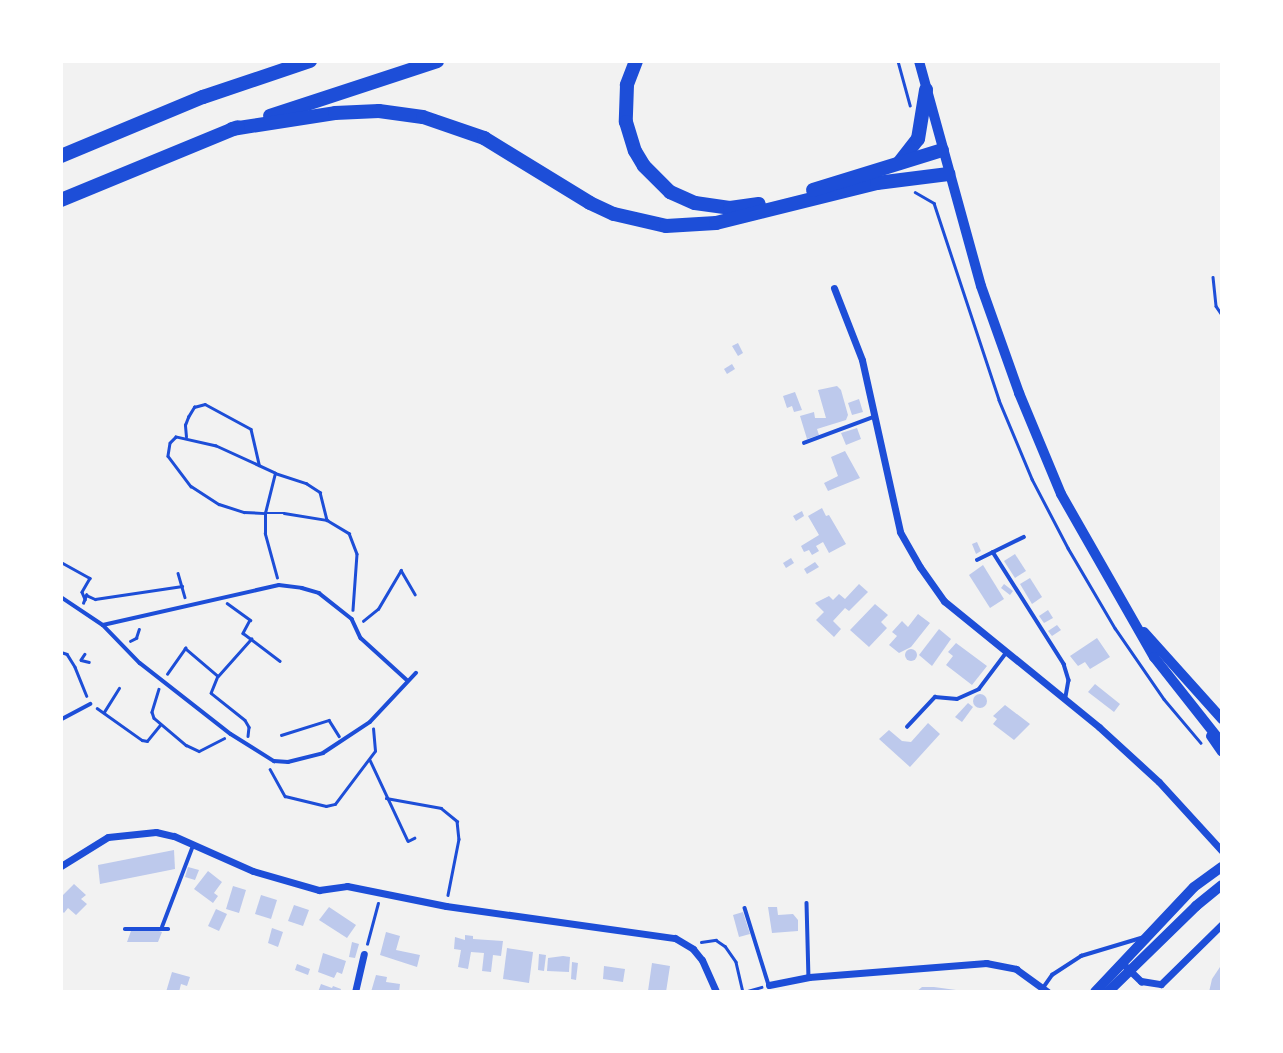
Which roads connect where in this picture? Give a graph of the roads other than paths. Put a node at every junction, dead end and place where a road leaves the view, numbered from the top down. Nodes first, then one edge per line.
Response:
1 (310, 61) edge
2 (437, 61) edge
3 (636, 61) edge
4 (919, 61) edge
5 (926, 90) junction
6 (232, 129) junction
7 (942, 150) junction
8 (61, 156) edge
9 (899, 163) junction
10 (948, 174) junction
11 (61, 200) edge
12 (834, 288) dead end
13 (874, 416) junction
14 (804, 443) dead end
15 (1024, 537) dead end
16 (993, 552) junction
17 (977, 560) dead end
18 (61, 597) edge
19 (1130, 618) junction
20 (103, 625) junction
21 (1006, 653) junction
22 (416, 673) dead end
23 (407, 680) junction
24 (1180, 694) junction
25 (1066, 699) junction
26 (90, 704) road end
27 (62, 719) edge
28 (1222, 719) edge
29 (907, 727) dead end
30 (1222, 743) edge
31 (1222, 751) edge
32 (193, 846) junction
33 (1222, 851) edge
34 (61, 866) edge
35 (1222, 867) edge
36 (1222, 885) edge
37 (807, 904) dead end
38 (746, 908) dead end
39 (1222, 924) edge
40 (125, 929) dead end
41 (1147, 937) junction
42 (364, 954) road end
43 (1121, 962) junction
44 (1129, 971) junction
45 (809, 977) junction
46 (769, 985) joint
47 (1046, 990) edge
48 (355, 992) edge
49 (716, 992) edge
50 (1095, 992) edge
51 (1108, 992) edge

1 - 8 highway
2 - 6 highway
3 - 9 highway
4 - 5 main road
5 - 7 main road
5 - 9 highway
6 - 10 highway
6 - 11 highway
7 - 9 highway
7 - 10 main road
10 - 19 main road
12 - 13 street
13 - 14 lane
13 - 21 street
15 - 16 lane
16 - 17 lane
16 - 25 lane
18 - 20 lane
19 - 24 main road
19 - 28 main road
20 - 23 lane
20 - 23 lane
21 - 25 street
21 - 29 lane
22 - 23 lane
24 - 30 main road
24 - 31 street
25 - 33 street
26 - 27 lane
32 - 34 street
32 - 40 lane
32 - 49 street
35 - 41 street
36 - 44 street
37 - 45 lane
38 - 46 lane
39 - 44 street
41 - 43 street
41 - 47 lane
42 - 48 street
43 - 44 street
43 - 50 street
44 - 51 street
45 - 46 street
45 - 47 street

